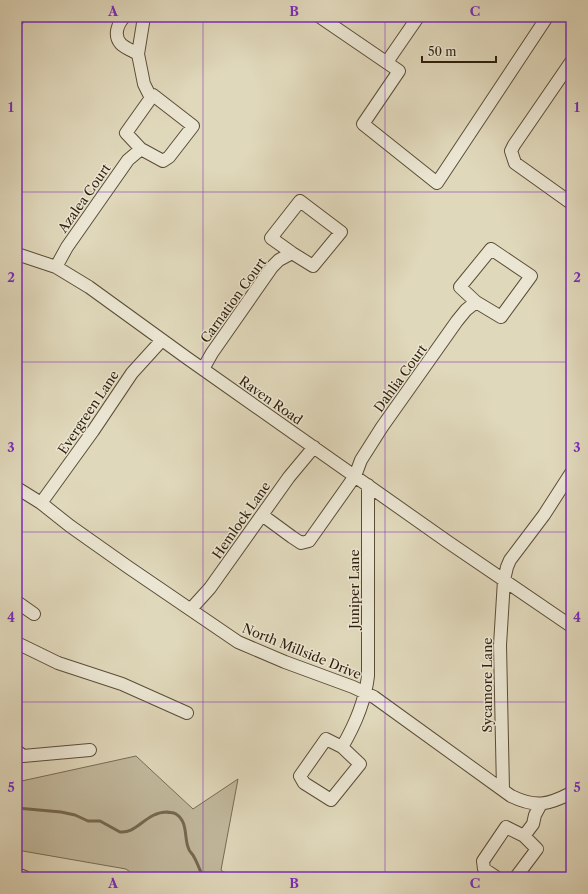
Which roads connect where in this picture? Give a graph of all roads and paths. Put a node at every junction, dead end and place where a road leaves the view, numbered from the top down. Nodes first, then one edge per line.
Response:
1 (124, 17) edge
2 (144, 17) edge
3 (320, 17) edge
4 (418, 17) edge
5 (547, 17) edge
6 (138, 54) junction
7 (387, 62) junction
8 (571, 62) edge
9 (151, 98) junction
10 (141, 149) junction
11 (571, 203) edge
12 (292, 253) junction
13 (17, 254) edge
14 (56, 267) junction
15 (476, 302) junction
16 (162, 340) junction
17 (203, 369) junction
18 (314, 447) junction
19 (571, 474) edge
20 (355, 476) junction
21 (368, 485) junction
22 (17, 488) edge
23 (41, 503) junction
24 (262, 515) junction
25 (504, 580) junction
26 (17, 602) edge
27 (191, 609) junction
28 (34, 614) dead end
29 (571, 626) edge
30 (17, 643) edge
31 (365, 693) junction
32 (187, 713) dead end
33 (342, 747) junction
34 (90, 750) dead end
35 (17, 751) edge
36 (503, 790) junction
37 (571, 793) edge
38 (541, 804) junction
39 (524, 836) junction
40 (17, 874) edge
41 (25, 877) edge
42 (496, 877) edge
43 (516, 877) edge

1 - 6 street
2 - 6 street
3 - 7 street
4 - 7 street
5 - 7 street
6 - 9 street
8 - 11 street
9 - 10 street
9 - 10 street
10 - 14 street, Azalea Court
12 - 12 street
12 - 17 street, Carnation Court
13 - 14 street, Raven Road
14 - 16 street, Raven Road
15 - 15 street
15 - 20 street, Dahlia Court
16 - 17 street, Raven Road
16 - 23 street, Evergreen Lane
17 - 18 street, Raven Road
18 - 20 street, Raven Road
18 - 24 street, Hemlock Lane
19 - 25 street, Sycamore Lane
20 - 21 street, Raven Road
20 - 24 street, Dahlia Court
21 - 25 street, Raven Road
21 - 31 street, Juniper Lane
22 - 23 street, North Millside Drive
23 - 27 street, North Millside Drive
24 - 27 street, Hemlock Lane
25 - 29 street, Raven Road
25 - 36 street, Sycamore Lane
26 - 28 street
27 - 31 street, North Millside Drive
30 - 32 street
31 - 33 street, Juniper Lane
31 - 36 street, North Millside Drive
33 - 33 street
34 - 35 street
36 - 38 street, North Millside Drive
37 - 38 street
38 - 39 street
39 - 42 street
39 - 43 street
40 - 41 street

